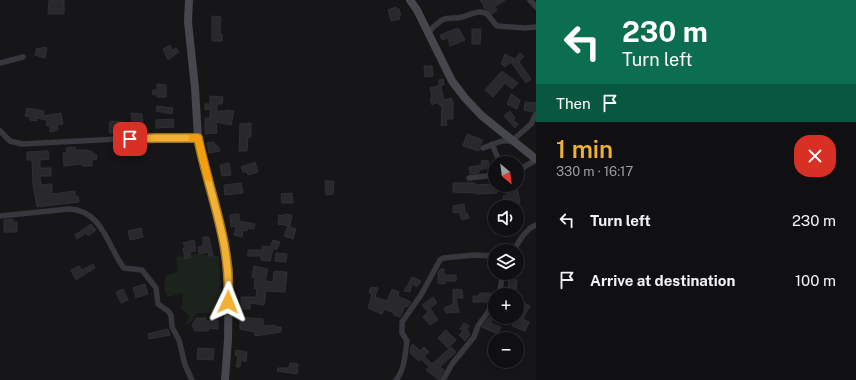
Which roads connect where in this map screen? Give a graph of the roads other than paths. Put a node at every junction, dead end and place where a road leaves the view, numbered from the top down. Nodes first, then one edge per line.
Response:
1 (189, 0) edge
2 (410, 0) edge
3 (530, 0) edge
4 (536, 7) edge
5 (536, 27) edge
6 (428, 33) junction
7 (23, 57) dead end
8 (0, 63) edge
9 (536, 114) edge
10 (0, 131) edge
11 (198, 138) junction
12 (515, 142) junction
13 (492, 144) junction
14 (483, 148) dead end
15 (497, 156) edge
16 (536, 160) edge
17 (524, 167) edge
18 (488, 176) edge
19 (469, 178) dead end
20 (0, 216) edge
21 (536, 225) edge
22 (517, 244) edge
23 (488, 256) edge
24 (488, 312) edge
25 (192, 380) edge
26 (225, 380) edge
27 (396, 380) edge
28 (443, 380) edge

1 - 11 main road
2 - 6 main road
3 - 4 street
5 - 6 street
6 - 12 main road
7 - 8 street
9 - 12 street
10 - 11 street
11 - 26 main road
12 - 13 street
12 - 16 main road
13 - 14 street
13 - 15 street
16 - 17 street
18 - 19 street
20 - 25 street
21 - 22 street
23 - 27 street
24 - 28 street

